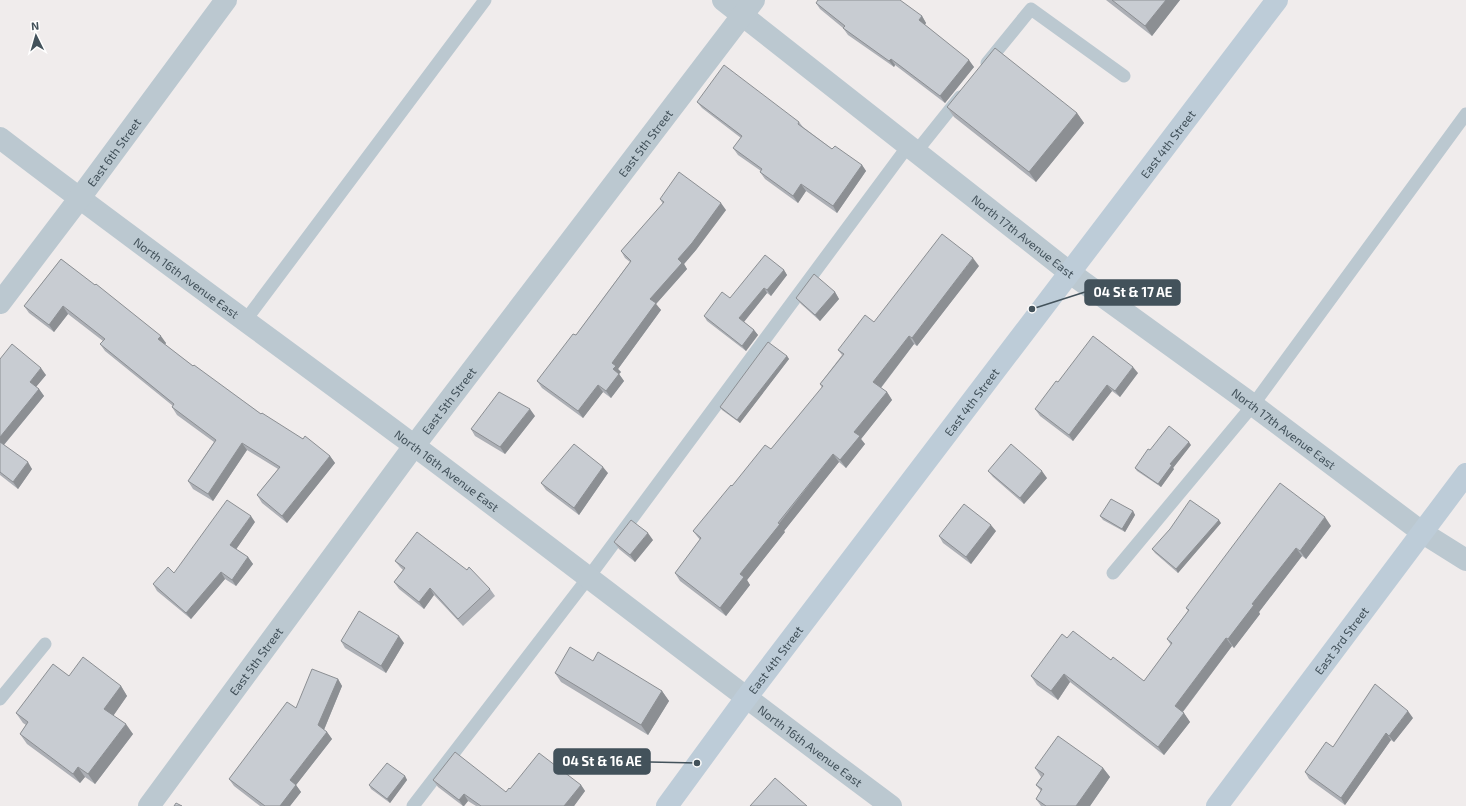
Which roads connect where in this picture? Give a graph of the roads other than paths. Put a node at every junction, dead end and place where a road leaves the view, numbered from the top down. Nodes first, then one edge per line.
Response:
1 (226, 0) edge
2 (485, 0) edge
3 (723, 0) edge
4 (1277, 0) edge
5 (748, 7) edge
6 (981, 71) edge
7 (1124, 76) dead end
8 (966, 90) edge
9 (1466, 114) edge
10 (0, 138) edge
11 (912, 149) junction
12 (79, 199) junction
13 (1069, 272) junction
14 (0, 303) edge
15 (245, 321) junction
16 (1253, 404) junction
17 (414, 446) junction
18 (1466, 474) edge
19 (1423, 533) junction
20 (1466, 560) edge
21 (1113, 573) dead end
22 (588, 578) junction
23 (44, 644) dead end
24 (746, 698) junction
25 (0, 699) edge
26 (149, 806) edge
27 (413, 806) edge
28 (667, 806) edge
29 (891, 806) edge
30 (1217, 806) edge

1 - 12 street, East 6th Street
2 - 15 lane
3 - 5 street, North 17th Avenue East
4 - 13 main road, East 4th Street
5 - 11 street, North 17th Avenue East
5 - 17 street, East 5th Street
6 - 7 lane
8 - 11 lane
9 - 16 lane
10 - 12 street, North 16th Avenue East
11 - 13 street, North 17th Avenue East
11 - 22 lane
12 - 14 street, East 6th Street
12 - 15 street, North 16th Avenue East
13 - 16 street, North 17th Avenue East
13 - 24 main road, East 4th Street
15 - 17 street, North 16th Avenue East
16 - 19 street, North 17th Avenue East
16 - 21 lane
17 - 22 street, North 16th Avenue East
17 - 26 street, East 5th Street
18 - 19 main road, East 3rd Street
19 - 20 street, North 17th Avenue East
19 - 30 main road, East 3rd Street
22 - 24 street, North 16th Avenue East
22 - 27 lane
23 - 25 lane
24 - 28 main road, East 4th Street
24 - 29 street, North 16th Avenue East

